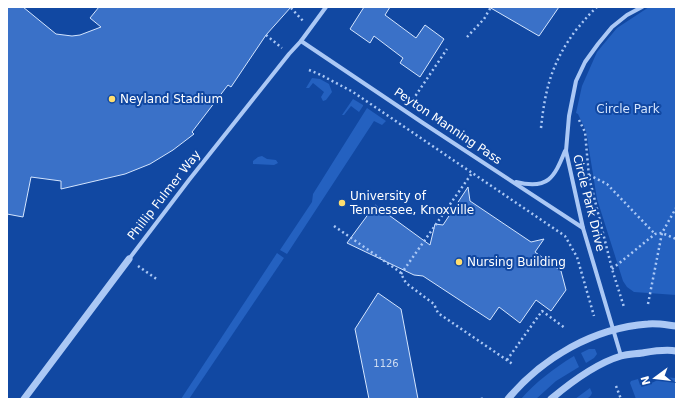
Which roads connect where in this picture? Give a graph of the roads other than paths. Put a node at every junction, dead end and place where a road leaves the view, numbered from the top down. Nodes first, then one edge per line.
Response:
1 (326, 7) edge
2 (642, 7) edge
3 (301, 41) junction
4 (566, 151) junction
5 (512, 181) junction
6 (583, 228) junction
7 (129, 259) joint
8 (676, 326) edge
9 (614, 329) junction
10 (676, 351) edge
11 (621, 356) junction
12 (24, 399) edge
13 (508, 399) edge
14 (551, 399) edge

1 - 3 street, Phillip Fulmer Way
2 - 4 street, Circle Park Drive
3 - 5 street, Peyton Manning Pass
3 - 7 street, Phillip Fulmer Way
4 - 5 street
4 - 6 street, Circle Park Drive
5 - 6 street, Peyton Manning Pass
6 - 9 street, Circle Park Drive
7 - 12 street, Phillip Fulmer Way
8 - 9 street
9 - 11 street, Circle Park Drive
9 - 13 street
10 - 11 street
11 - 14 street

